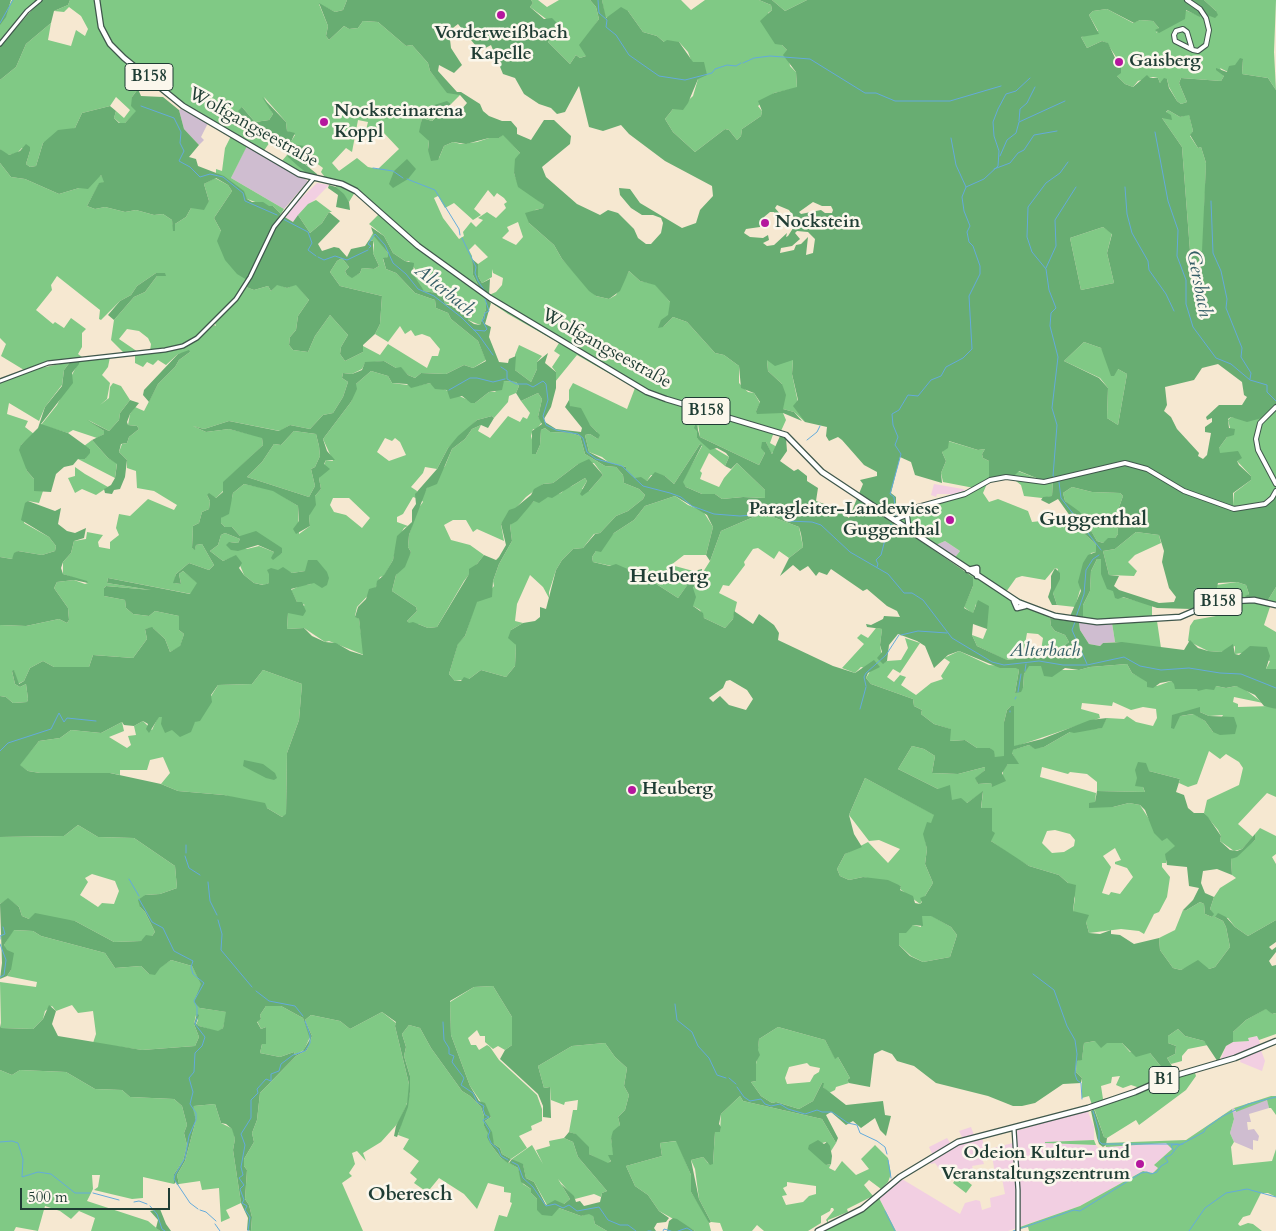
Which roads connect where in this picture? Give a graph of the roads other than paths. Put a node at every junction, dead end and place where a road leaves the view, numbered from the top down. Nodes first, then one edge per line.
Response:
1 (40, 0) edge
2 (97, 0) edge
3 (1187, 0) edge
4 (0, 44) edge
5 (1192, 49) junction
6 (313, 179) junction
7 (0, 381) edge
8 (1276, 407) edge
9 (1276, 484) edge
10 (1276, 491) edge
11 (907, 515) junction
12 (894, 520) junction
13 (909, 530) junction
14 (1276, 605) edge
15 (1276, 1041) edge
16 (1014, 1129) junction
17 (1018, 1229) edge
18 (818, 1231) edge

1 - 4 street
2 - 6 main road, Wolfgangseestraße / B158
3 - 5 main road
5 - 5 main road
6 - 7 street
6 - 12 main road, Wolfgangseestraße / B158
8 - 9 main road
10 - 11 main road
11 - 12 main road
11 - 13 main road
12 - 13 main road, Wolfgangseestraße / B158
13 - 14 main road, Wolfgangseestraße / B158
15 - 16 main road, B1
16 - 17 street
16 - 18 main road, B1

